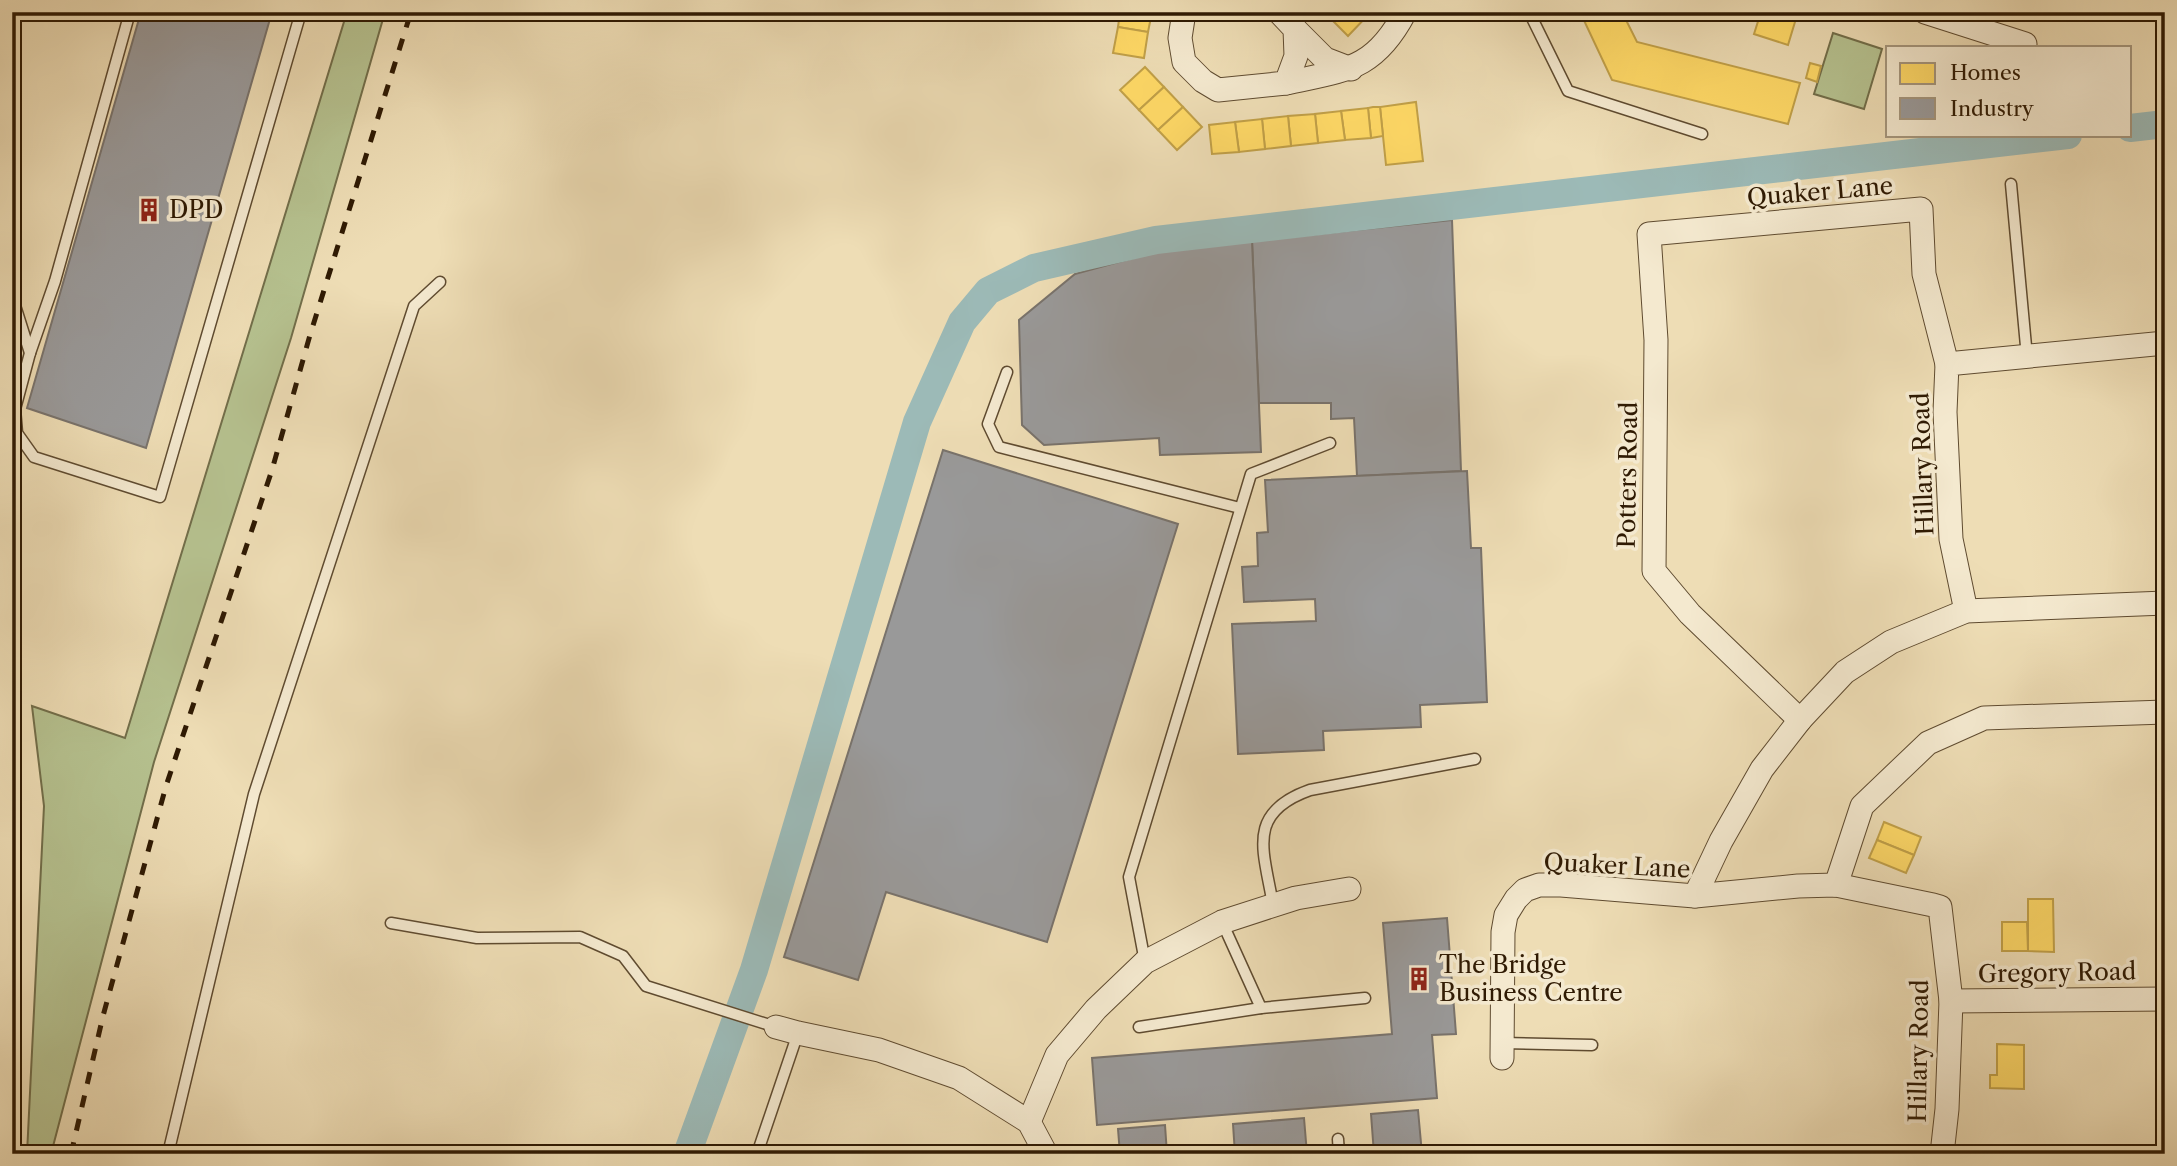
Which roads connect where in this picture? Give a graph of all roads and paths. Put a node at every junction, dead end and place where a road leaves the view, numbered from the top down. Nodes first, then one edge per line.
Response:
1 (130, 12) edge
2 (301, 12) edge
3 (1184, 12) edge
4 (1405, 12) edge
5 (1529, 12) edge
6 (1925, 12) edge
7 (1957, 17) edge
8 (1287, 20) edge
9 (2025, 44) dead end
10 (1351, 69) junction
11 (1286, 83) junction
12 (1702, 134) dead end
13 (2011, 184) dead end
14 (1650, 244) joint
15 (440, 282) dead end
16 (12, 296) edge
17 (2165, 343) edge
18 (30, 353) junction
19 (2027, 357) junction
20 (1947, 365) junction
21 (1007, 372) dead end
22 (1330, 443) dead end
23 (1240, 508) junction
24 (2165, 603) edge
25 (1965, 611) junction
26 (2165, 712) edge
27 (1800, 720) junction
28 (1475, 760) dead end
29 (1836, 885) junction
30 (1349, 889) dead end
31 (1695, 896) junction
32 (1273, 905) junction
33 (1940, 907) joint
34 (1222, 922) junction
35 (391, 923) dead end
36 (1145, 962) junction
37 (1365, 998) dead end
38 (2165, 999) edge
39 (1951, 1001) junction
40 (1261, 1007) junction
41 (1139, 1027) dead end
42 (787, 1030) junction
43 (1592, 1045) dead end
44 (1502, 1051) joint
45 (1029, 1122) junction
46 (1338, 1139) dead end
47 (168, 1154) edge
48 (757, 1154) edge
49 (1046, 1154) edge
50 (1339, 1154) edge
51 (1942, 1154) edge

1 - 18 lane
2 - 18 lane
3 - 11 street
4 - 10 street
5 - 12 lane
6 - 7 street
7 - 9 street
8 - 10 street
8 - 11 street
10 - 11 street
13 - 19 lane
14 - 20 street, Quaker Lane
14 - 27 street, Potters Road
15 - 47 lane
16 - 18 lane
17 - 19 street, Hillary Road
19 - 20 street, Hillary Road
20 - 25 street, Hillary Road
21 - 23 lane
22 - 23 lane
23 - 36 lane
24 - 25 street
25 - 27 street
26 - 29 street
27 - 31 street
28 - 32 lane
29 - 31 street, Quaker Lane
29 - 33 street, Quaker Lane
30 - 32 street
31 - 44 street, Quaker Lane
32 - 34 street
33 - 39 street, Hillary Road
34 - 36 street
34 - 40 lane
35 - 42 lane
36 - 45 street
37 - 40 lane
38 - 39 street, Gregory Road
39 - 51 street, Hillary Road
40 - 41 lane
42 - 45 street
42 - 48 lane
43 - 44 lane
45 - 49 street
46 - 50 lane

